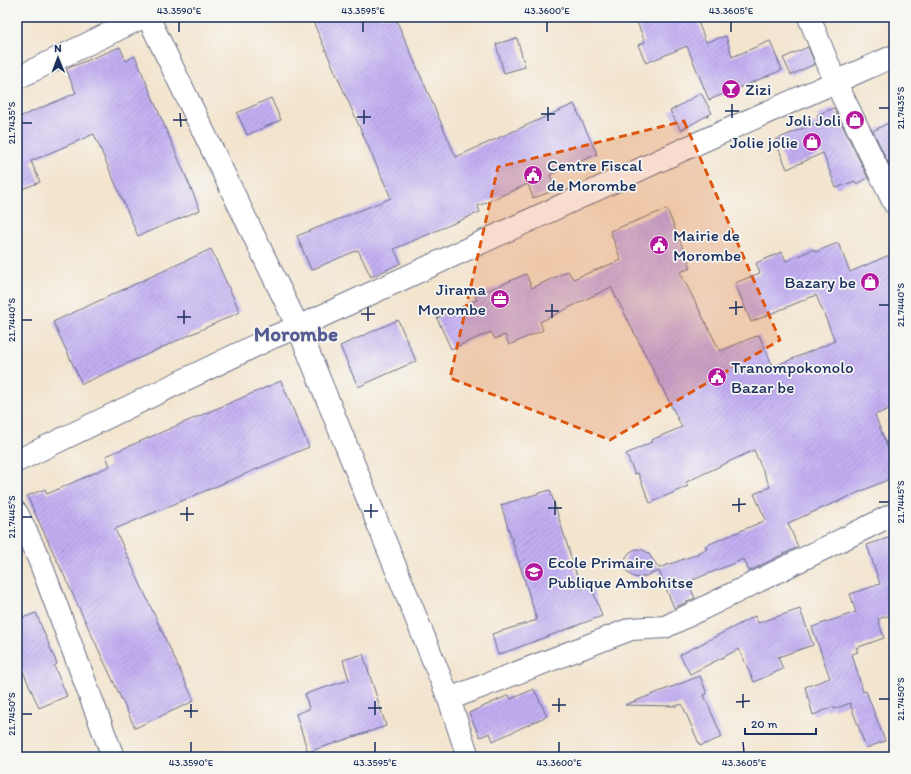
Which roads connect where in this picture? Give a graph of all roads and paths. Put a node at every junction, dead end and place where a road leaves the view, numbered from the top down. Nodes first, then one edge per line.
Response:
1 (143, 17) edge
2 (148, 17) edge
3 (809, 17) edge
4 (894, 56) edge
5 (17, 78) edge
6 (835, 81) junction
7 (894, 203) edge
8 (298, 328) junction
9 (17, 461) edge
10 (17, 513) edge
11 (894, 514) edge
12 (449, 699) junction
13 (113, 757) edge
14 (468, 757) edge

1 - 5 street
2 - 8 street
3 - 6 street
4 - 6 street
6 - 7 street
6 - 8 street
8 - 9 street
8 - 12 street
10 - 13 street
11 - 12 street
12 - 14 street

